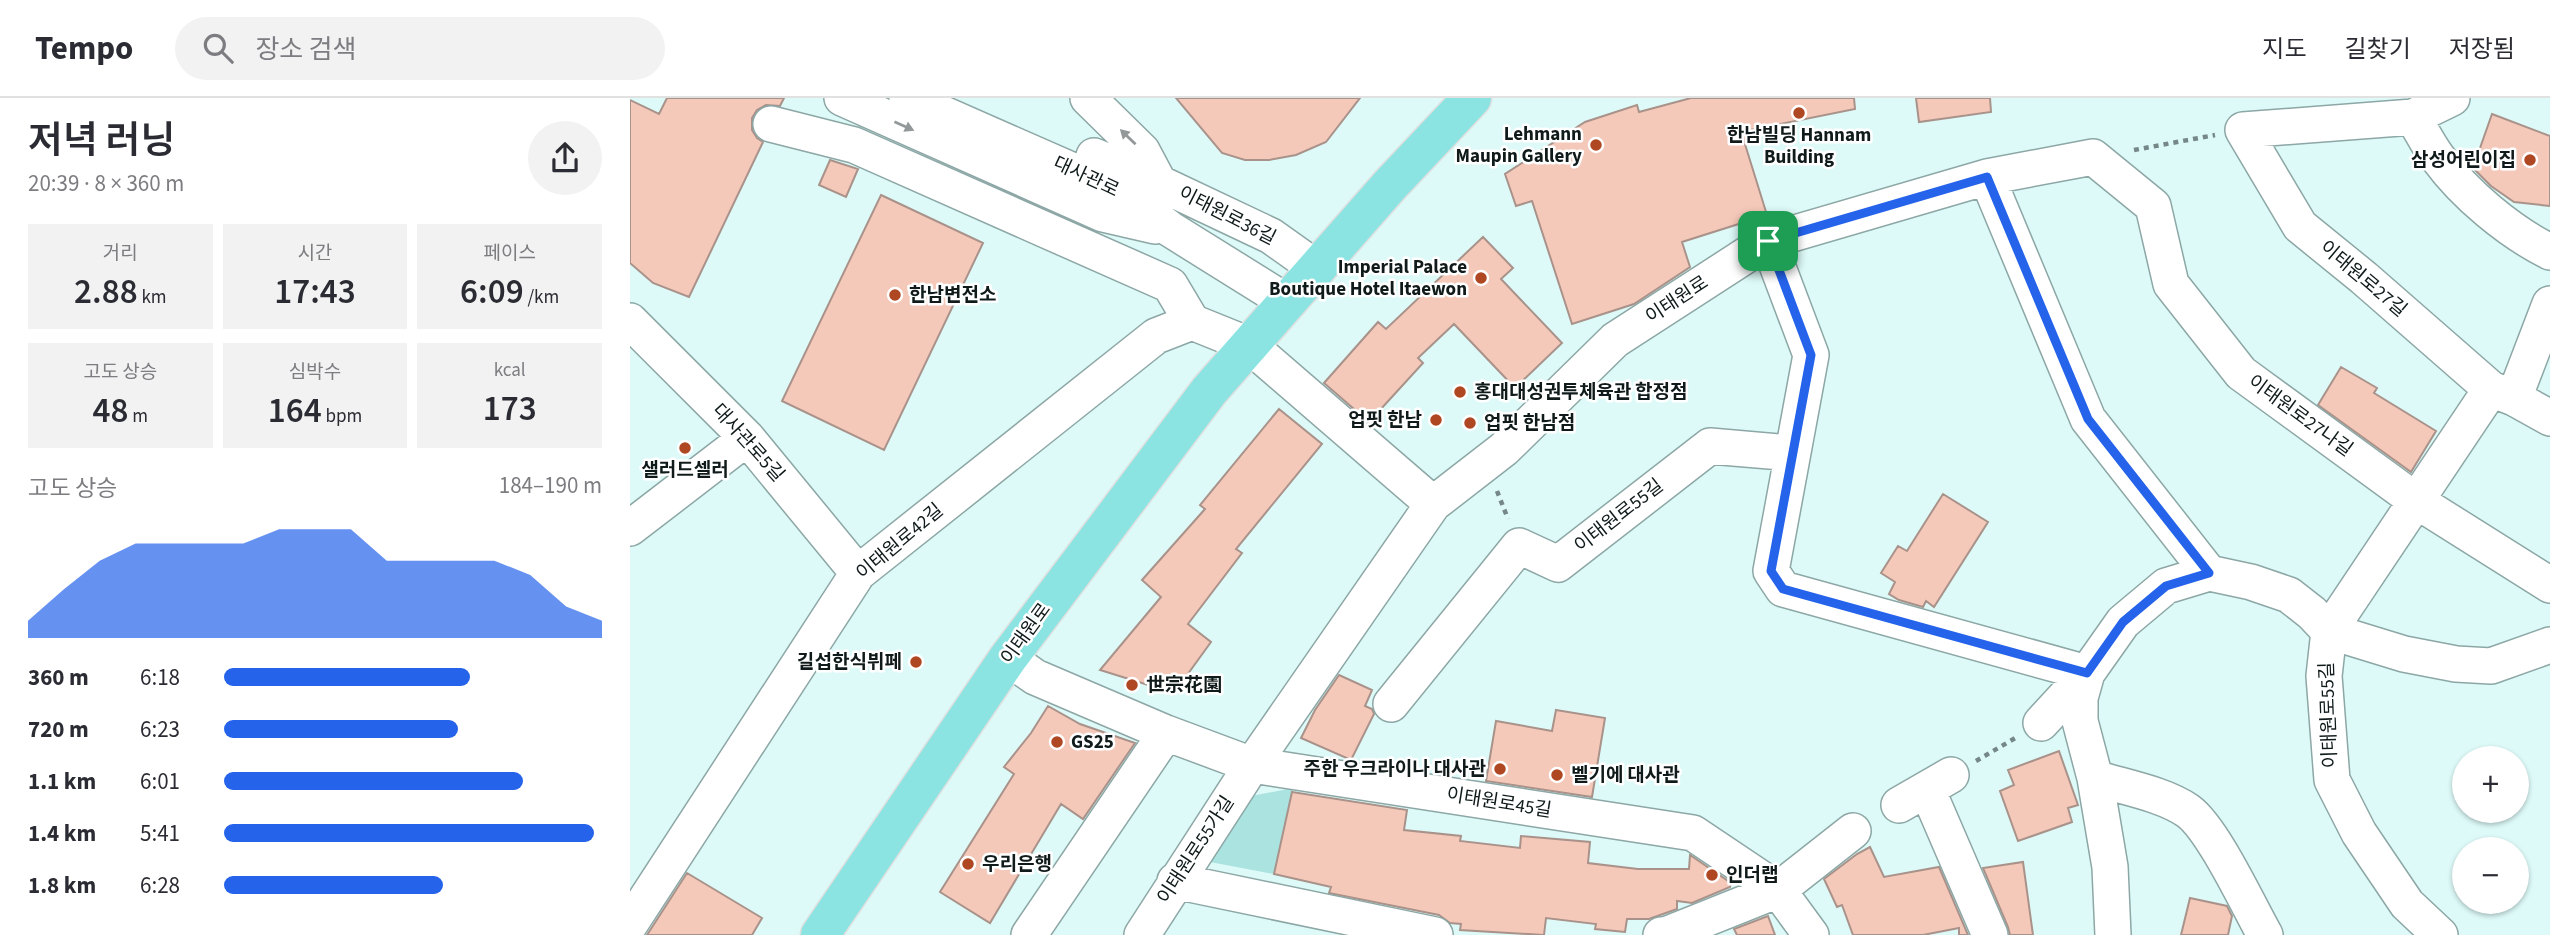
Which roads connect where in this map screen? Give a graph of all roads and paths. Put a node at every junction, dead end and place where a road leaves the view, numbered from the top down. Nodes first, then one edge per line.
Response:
1 (842, 98) edge
2 (907, 98) edge
3 (963, 98) edge
4 (1088, 98) edge
5 (1472, 98) edge
6 (2452, 98) edge
7 (2413, 117) junction
8 (771, 124) dead end
9 (2243, 130) junction
10 (2093, 157) junction
11 (1987, 177) junction
12 (1159, 183) junction
13 (1170, 229) junction
14 (1768, 241) junction
15 (2550, 252) edge
16 (1316, 268) junction
17 (1287, 302) junction
18 (2550, 303) edge
19 (630, 321) edge
20 (1192, 322) junction
21 (1249, 345) junction
22 (2502, 393) junction
23 (2550, 418) edge
24 (747, 438) junction
25 (1792, 453) junction
26 (2415, 500) junction
27 (1433, 504) junction
28 (630, 528) edge
29 (858, 573) junction
30 (2209, 573) junction
31 (2550, 585) edge
32 (2329, 631) junction
33 (2550, 645) edge
34 (1008, 658) junction
35 (2087, 673) junction
36 (1391, 704) dead end
37 (2041, 723) joint
38 (1166, 733) junction
39 (1252, 765) junction
40 (2095, 778) junction
41 (1925, 790) joint
42 (1853, 831) dead end
43 (1175, 881) junction
44 (1779, 890) junction
45 (2412, 920) edge
46 (630, 924) edge
47 (1332, 926) edge
48 (820, 935) edge
49 (1029, 935) edge
50 (1142, 935) edge
51 (1435, 935) edge
52 (1661, 935) edge
53 (1668, 935) edge
54 (1811, 935) edge
55 (1990, 935) edge
56 (2113, 935) edge
57 (2265, 935) edge
58 (2440, 935) edge

1 -> 13 street
2 - 13 street, 대사관로
3 - 12 street
12 -> 4 street, 이태원로36길
5 - 16 main road, 이태원로
6 - 7 street
7 - 9 street
7 - 15 street
8 - 20 street
9 - 10 path
9 - 22 street, 이태원로27길
10 - 11 street, 이태원로
10 - 26 street, 이태원로27나길
11 - 14 street, 이태원로
11 - 30 street
12 - 16 street, 이태원로36길
13 - 17 street, 대사관로
14 - 25 street
14 - 27 street, 이태원로
16 - 17 main road, 이태원로
17 - 21 main road, 이태원로
18 - 22 street
19 - 24 street, 대사관로5길
20 - 21 street
20 - 29 street, 이태원로42길
21 - 27 street
21 - 34 main road, 이태원로
22 - 23 street, 이태원로27길
22 - 26 street
24 - 28 street
24 - 29 street, 대사관로5길
25 - 35 street
25 - 36 street, 이태원로55길
26 - 31 street, 이태원로27나길
26 - 32 street
27 - 39 street, 이태원로
29 - 46 street, 이태원로42길
30 - 32 street, 이태원로55길
30 - 35 street, 이태원로55길
32 - 33 street, 이태원로55길
32 - 45 street, 이태원로55길
34 - 38 street, 이태원로45길
34 - 48 main road, 이태원로
35 - 37 street
35 - 40 street, 이태원로55길
37 - 41 path
38 - 39 street, 이태원로45길
38 - 49 street
39 - 43 street, 이태원로55가길
39 - 44 street, 이태원로45길
40 - 56 street, 이태원로55길
40 - 57 street
41 - 55 street
42 - 44 street
43 - 47 street
43 - 50 street, 이태원로55가길
44 - 53 street
44 - 54 street, 이태원로45길
45 - 58 street, 이태원로55길
47 - 51 street
52 - 53 street

